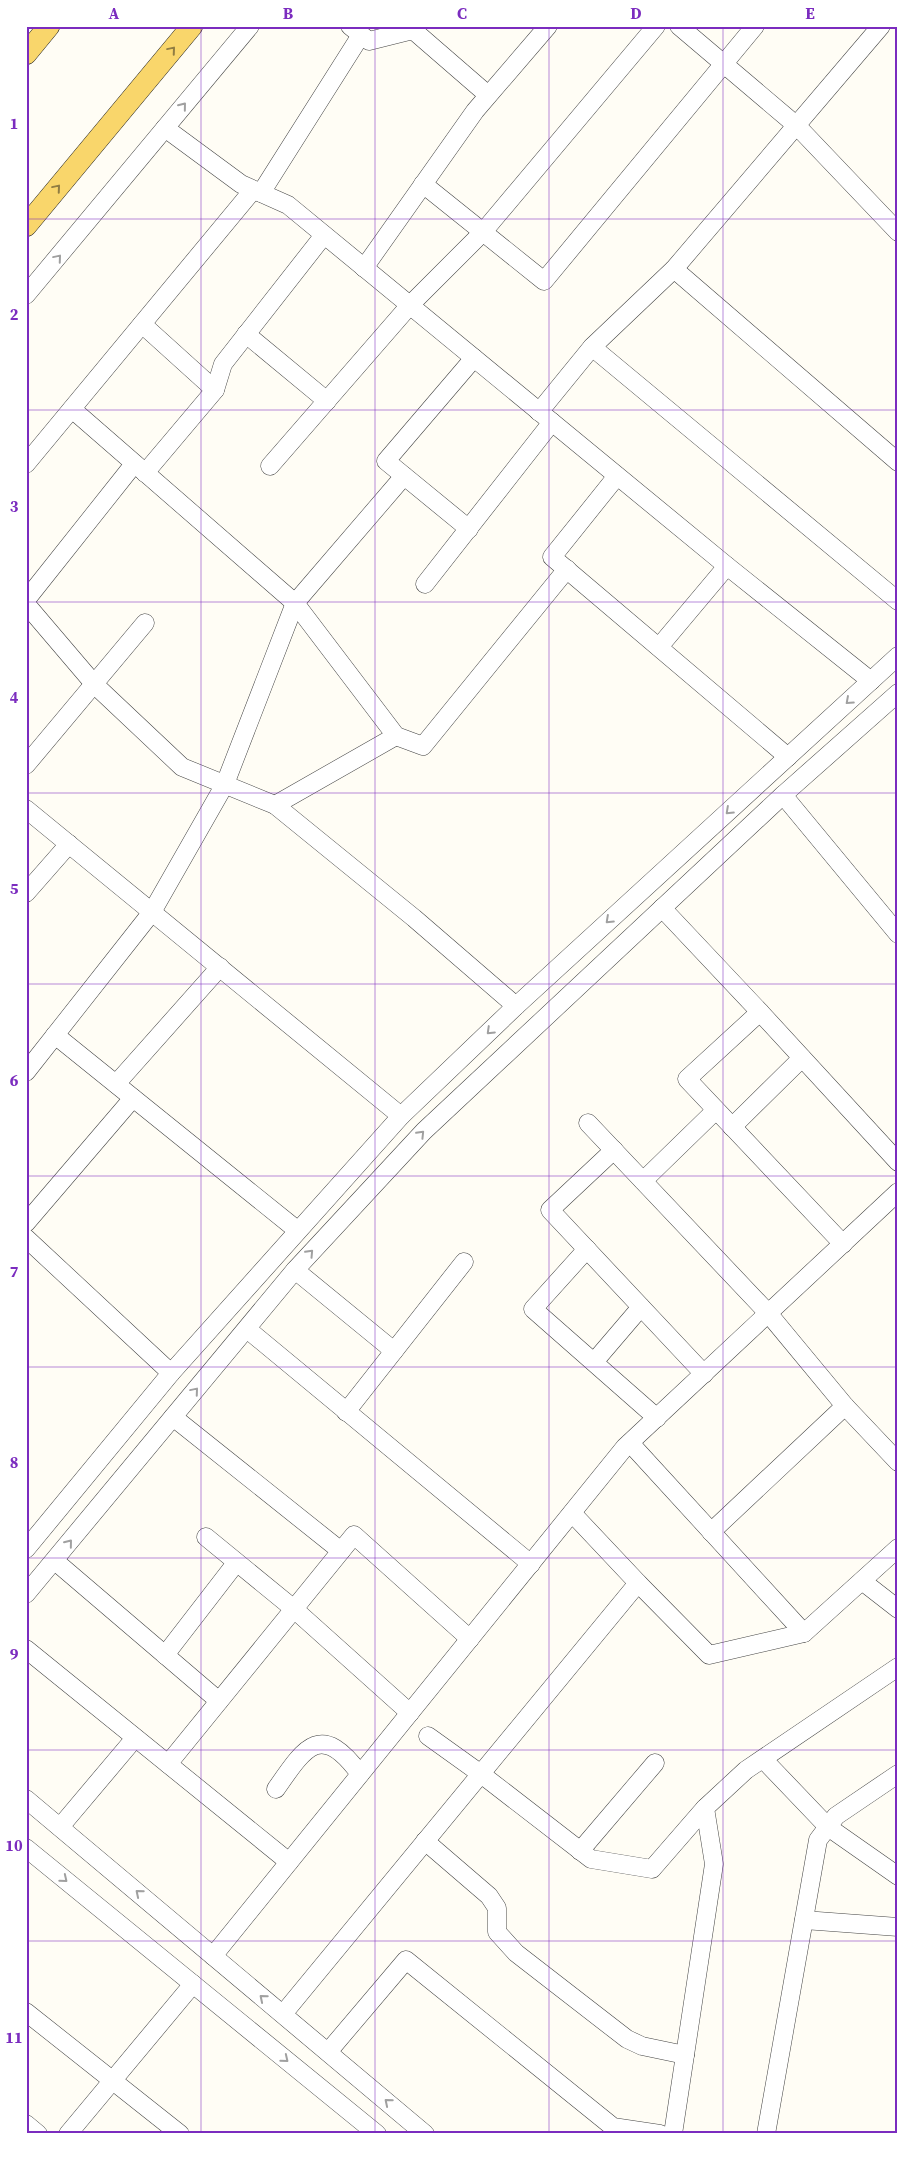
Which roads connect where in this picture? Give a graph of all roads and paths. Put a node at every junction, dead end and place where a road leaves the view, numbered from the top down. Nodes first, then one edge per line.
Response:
1 (49, 26) edge
2 (192, 26) edge
3 (250, 26) edge
4 (548, 26) edge
5 (656, 26) edge
6 (679, 26) edge
7 (756, 26) edge
8 (881, 26) edge
9 (415, 28) edge
10 (355, 31) edge
11 (26, 54) edge
12 (723, 64) junction
13 (488, 95) junction
14 (797, 126) junction
15 (165, 128) junction
16 (423, 184) junction
17 (257, 191) junction
18 (26, 226) edge
19 (483, 232) junction
20 (898, 232) edge
21 (324, 235) junction
22 (364, 268) junction
23 (674, 269) junction
24 (26, 295) edge
25 (410, 305) junction
26 (142, 324) junction
27 (246, 334) junction
28 (592, 347) junction
29 (474, 358) junction
30 (215, 390) junction
31 (327, 401) junction
32 (72, 409) junction
33 (545, 417) junction
34 (898, 462) edge
35 (26, 464) edge
36 (270, 466) dead end
37 (140, 469) junction
38 (404, 476) junction
39 (617, 476) junction
40 (469, 530) junction
41 (727, 566) junction
42 (566, 569) junction
43 (425, 584) dead end
44 (26, 600) edge
45 (898, 601) edge
46 (295, 603) junction
47 (26, 604) edge
48 (145, 623) dead end
49 (660, 647) junction
50 (898, 656) edge
51 (871, 681) junction
52 (95, 685) junction
53 (898, 693) edge
54 (396, 736) junction
55 (788, 757) junction
56 (26, 765) edge
57 (225, 784) junction
58 (783, 795) junction
59 (275, 805) junction
60 (26, 809) edge
61 (69, 844) junction
62 (26, 893) edge
63 (662, 908) junction
64 (152, 912) junction
65 (898, 934) edge
66 (220, 967) junction
67 (516, 1006) junction
68 (760, 1012) junction
69 (55, 1035) junction
70 (802, 1058) junction
71 (26, 1071) edge
72 (116, 1084) junction
73 (133, 1098) junction
74 (716, 1110) junction
75 (401, 1116) junction
76 (588, 1123) dead end
77 (732, 1127) junction
78 (614, 1150) junction
79 (898, 1162) edge
80 (643, 1181) junction
81 (898, 1192) edge
82 (26, 1223) edge
83 (297, 1230) junction
84 (26, 1238) edge
85 (843, 1244) junction
86 (586, 1248) junction
87 (464, 1262) dead end
88 (295, 1270) junction
89 (642, 1307) junction
90 (768, 1313) junction
91 (247, 1328) junction
92 (394, 1351) junction
93 (594, 1362) junction
94 (171, 1373) junction
95 (704, 1374) junction
96 (845, 1406) junction
97 (346, 1412) junction
98 (173, 1417) junction
99 (657, 1418) junction
100 (630, 1443) junction
101 (898, 1462) edge
102 (572, 1513) junction
103 (711, 1532) junction
104 (206, 1537) dead end
105 (28, 1542) edge
106 (898, 1548) edge
107 (341, 1551) junction
108 (55, 1561) junction
109 (236, 1562) junction
110 (531, 1564) junction
111 (862, 1581) junction
112 (638, 1583) junction
113 (26, 1594) edge
114 (294, 1609) junction
115 (898, 1609) edge
116 (804, 1634) junction
117 (470, 1639) junction
118 (26, 1649) edge
119 (165, 1655) junction
120 (898, 1667) edge
121 (219, 1701) junction
122 (410, 1713) junction
123 (428, 1736) dead end
124 (135, 1738) junction
125 (764, 1758) junction
126 (655, 1763) dead end
127 (168, 1764) junction
128 (360, 1774) junction
129 (481, 1774) junction
130 (898, 1774) edge
131 (276, 1789) dead end
132 (26, 1799) edge
133 (705, 1808) junction
134 (60, 1827) junction
135 (828, 1827) junction
136 (426, 1841) junction
137 (26, 1848) edge
138 (580, 1851) junction
139 (289, 1862) junction
140 (898, 1876) edge
141 (804, 1920) junction
142 (898, 1927) edge
143 (213, 1956) junction
144 (193, 1984) junction
145 (26, 2012) edge
146 (283, 2014) junction
147 (328, 2052) junction
148 (685, 2055) junction
149 (113, 2080) junction
150 (26, 2124) edge
151 (627, 2131) edge
152 (38, 2134) edge
153 (68, 2134) edge
154 (180, 2134) edge
155 (377, 2134) edge
156 (425, 2134) edge
157 (660, 2134) edge
158 (672, 2134) edge
159 (766, 2134) edge

1 - 11 main road
18 -> 2 main road
15 -> 3 street
4 - 13 street
5 - 19 street
6 - 12 street
7 - 12 street
8 - 14 street
9 - 10 street
9 - 13 street
10 - 17 street
12 - 14 street
12 - 19 street
13 - 16 street
14 - 20 street
14 - 23 street
15 - 17 street
24 -> 15 street
16 - 19 street
16 - 22 street
17 - 21 street
17 - 26 street
19 - 25 street
21 - 22 street
21 - 27 street
22 - 25 street
23 - 28 street
23 - 34 street
25 - 29 street
25 - 31 street
26 - 30 street
26 - 32 street
27 - 30 street
27 - 31 street
28 - 33 street
28 - 45 street
29 - 33 street
29 - 38 street
30 - 37 street
31 - 36 street
32 - 35 street
32 - 37 street
33 - 39 street
33 - 40 street
37 - 44 street
37 - 46 street
38 - 40 street
38 - 46 street
39 - 41 street
39 - 42 street
40 - 43 street
41 - 49 street
41 - 51 street
42 - 49 street
42 - 54 street
46 - 54 street
46 - 57 street
47 - 52 street
48 - 52 street
49 - 55 street
50 - 51 street
51 -> 55 street
52 - 56 street
52 - 57 street
53 - 58 street
54 - 59 street
55 -> 67 street
57 - 59 street
57 - 64 street
58 - 63 street
58 - 65 street
59 - 67 street
60 - 61 street
61 - 62 street
61 - 64 street
63 - 68 street
88 -> 63 street
64 - 66 street
64 - 69 street
66 - 72 street
66 - 75 street
67 -> 75 street
68 - 70 street
68 - 74 street
69 - 71 street
69 - 72 street
70 - 77 street
70 - 79 street
72 - 73 street
73 - 82 street
73 - 83 street
74 - 77 street
74 - 80 street
75 - 83 street
76 - 78 street
77 - 85 street
78 - 80 street
78 - 86 street
80 - 90 street
81 - 85 street
83 - 94 street
84 - 94 street
85 - 90 street
86 - 89 street
86 - 93 street
87 - 92 street
88 - 91 street
88 - 92 street
89 - 93 street
89 - 95 street
90 - 95 street
90 - 96 street
91 - 97 street
98 -> 91 street
92 - 97 street
93 - 99 street
94 - 105 street
95 - 99 street
96 - 101 street
96 - 103 street
97 - 110 street
98 - 107 street
108 -> 98 street
99 - 100 street
100 - 102 street
100 - 103 street
102 - 110 street
102 - 112 street
103 - 116 street
104 - 109 street
106 - 111 street
107 - 114 street
107 - 117 street
108 - 113 street
108 - 119 street
109 - 114 street
109 - 119 street
110 - 117 street
111 - 115 street
111 - 116 street
112 - 116 street
112 - 129 street
114 - 121 street
114 - 122 street
117 - 122 street
118 - 124 street
119 - 121 street
120 - 125 street
121 - 127 street
122 - 128 street
123 - 129 street
124 - 127 street
124 - 134 street
125 - 133 street
125 - 135 street
126 - 138 street
127 - 139 street
128 - 131 street
128 - 139 street
129 - 136 street
129 - 138 street
130 - 135 street
132 - 134 street
133 - 138 street
133 - 148 street
143 -> 134 street
135 - 140 street
135 - 141 street
136 - 146 street
136 - 148 street
137 -> 144 street
139 - 143 street
141 - 142 street
141 - 159 street
146 -> 143 street
144 - 149 street
144 -> 155 street
145 - 149 street
146 - 147 street
147 - 151 street
156 -> 147 street
148 - 158 street
149 - 153 street
149 - 154 street
150 - 152 street
151 - 157 street

